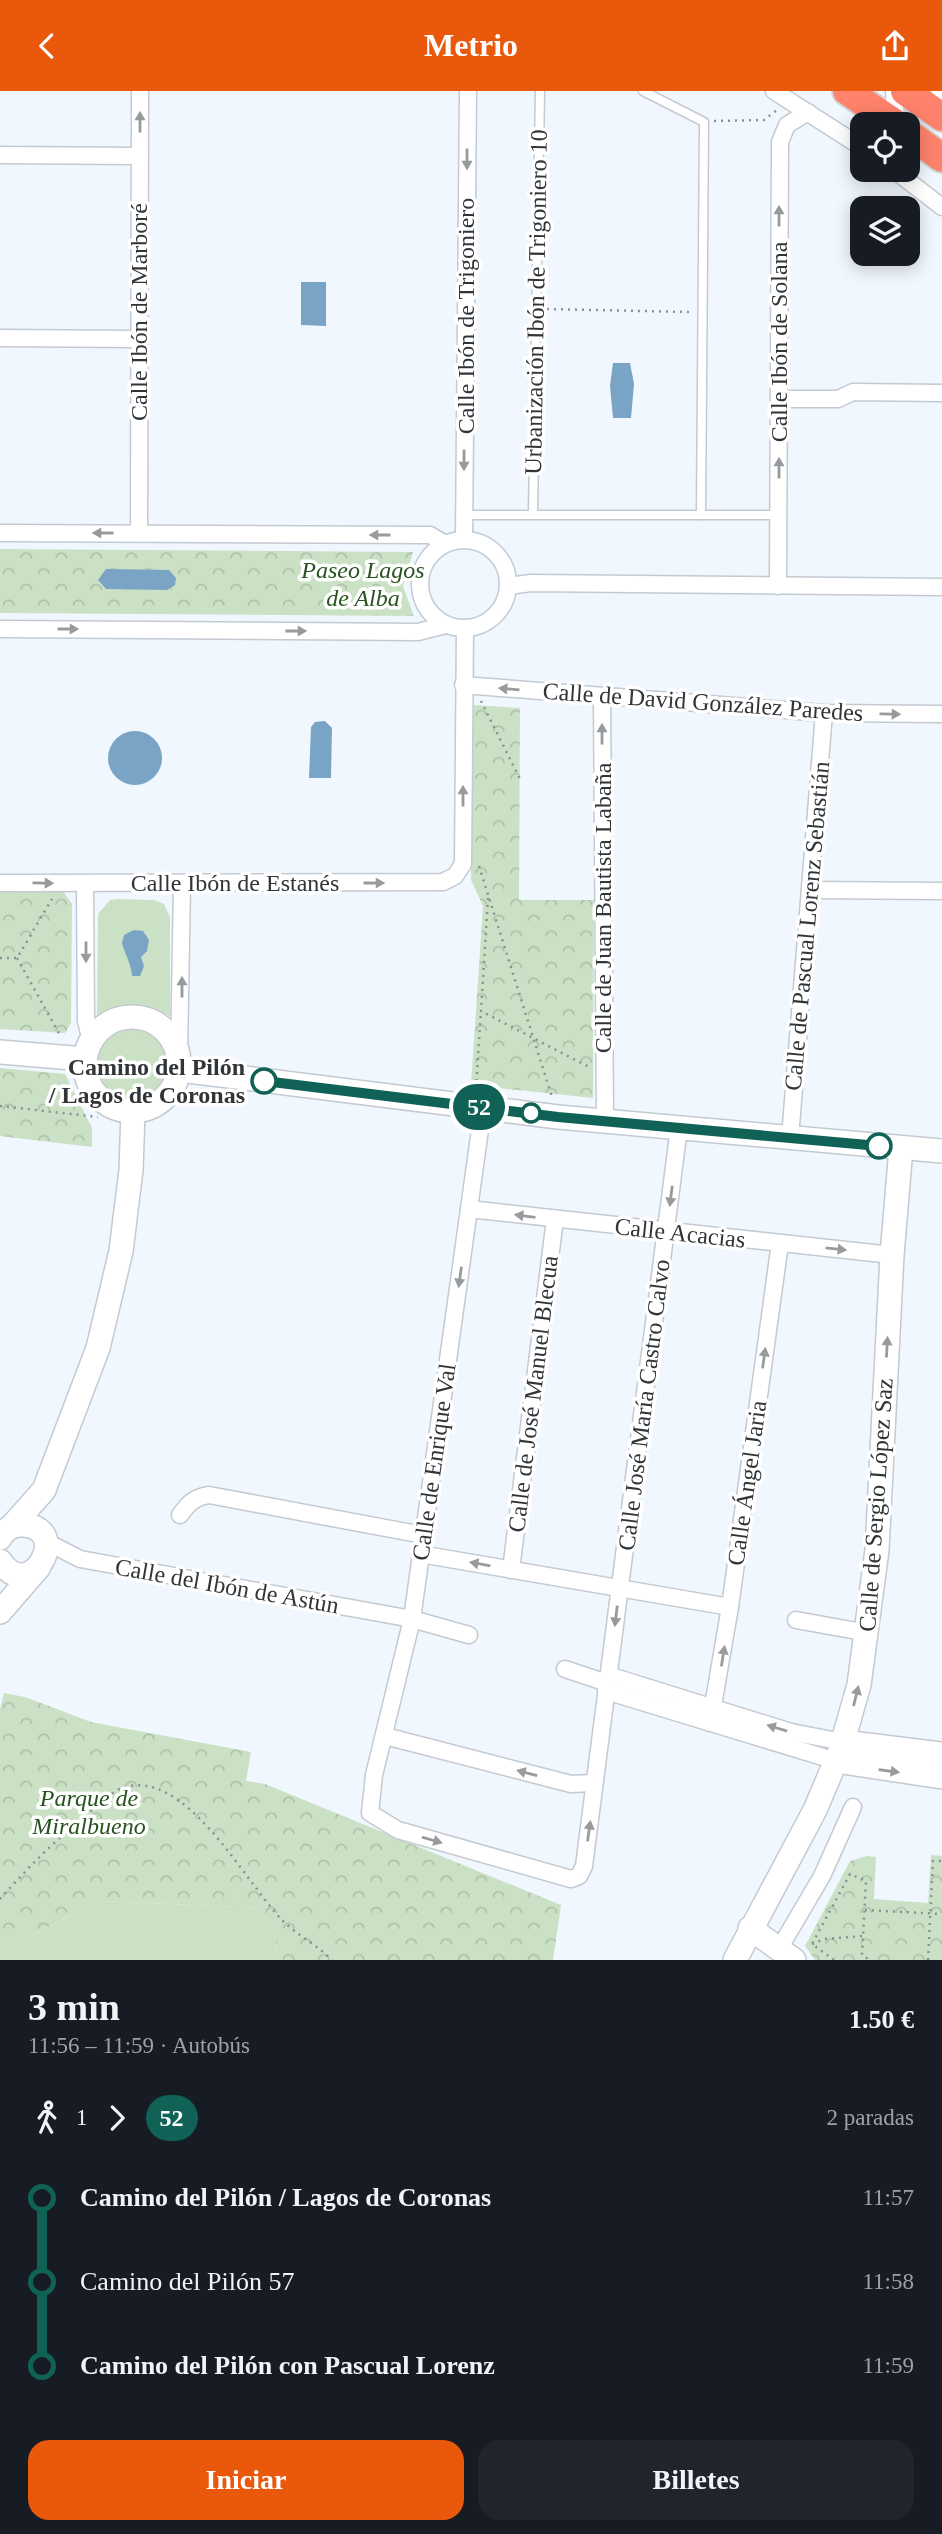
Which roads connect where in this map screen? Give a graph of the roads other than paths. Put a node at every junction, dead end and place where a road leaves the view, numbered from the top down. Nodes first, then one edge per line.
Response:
1 (140, 91) edge
2 (468, 91) edge
3 (540, 91) edge
4 (643, 91) edge
5 (847, 91) edge
6 (894, 91) edge
7 (905, 91) edge
8 (780, 94) edge
9 (808, 112) junction
10 (878, 112) edge
11 (895, 112) edge
12 (942, 117) edge
13 (850, 139) edge
14 (920, 142) edge
15 (0, 155) edge
16 (140, 156) junction
17 (942, 158) edge
18 (910, 182) edge
19 (942, 207) edge
20 (0, 338) edge
21 (138, 339) junction
22 (942, 393) edge
23 (779, 398) junction
24 (533, 513) junction
25 (464, 515) junction
26 (701, 515) junction
27 (779, 515) junction
28 (0, 533) edge
29 (139, 533) junction
30 (464, 540) junction
31 (445, 544) junction
32 (508, 586) junction
33 (778, 586) junction
34 (942, 587) edge
35 (446, 625) junction
36 (464, 628) junction
37 (0, 629) edge
38 (463, 685) junction
39 (602, 696) junction
40 (824, 713) junction
41 (942, 714) edge
42 (0, 883) edge
43 (85, 884) junction
44 (182, 884) junction
45 (810, 890) junction
46 (942, 891) edge
47 (88, 1050) junction
48 (0, 1052) edge
49 (179, 1063) junction
50 (479, 1107) junction
51 (133, 1112) junction
52 (605, 1120) junction
53 (679, 1128) junction
54 (790, 1138) junction
55 (901, 1148) junction
56 (942, 1151) edge
57 (469, 1209) junction
58 (555, 1219) junction
59 (666, 1232) junction
60 (780, 1243) junction
61 (892, 1255) junction
62 (44, 1490) junction
63 (180, 1515) dead end
64 (5, 1531) edge
65 (423, 1535) junction
66 (45, 1540) junction
67 (421, 1555) junction
68 (0, 1561) edge
69 (39, 1567) junction
70 (511, 1570) junction
71 (620, 1589) junction
72 (0, 1593) edge
73 (730, 1607) junction
74 (0, 1611) edge
75 (411, 1619) junction
76 (796, 1619) dead end
77 (867, 1633) junction
78 (470, 1635) dead end
79 (565, 1669) dead end
80 (607, 1683) junction
81 (712, 1716) junction
82 (385, 1736) junction
83 (840, 1751) junction
84 (942, 1754) edge
85 (942, 1777) edge
86 (593, 1783) junction
87 (853, 1807) dead end
88 (370, 1813) joint
89 (750, 1928) junction
90 (786, 1955) edge
91 (735, 1960) edge

16 -> 1 street, Calle Ibón de Marboré
2 -> 25 street, Calle Ibón de Trigoniero
3 - 24 lane, Urbanización Ibón de Trigoniero 10
4 - 26 lane
5 - 10 highway
6 - 11 street
7 - 12 highway
8 - 9 street
9 - 13 street
23 -> 9 street, Calle Ibón de Solana
14 - 17 highway
15 - 16 street
16 - 21 street, Calle Ibón de Marboré
18 - 19 street
20 - 21 street
21 - 29 street, Calle Ibón de Marboré
22 - 23 street
27 -> 23 street, Calle Ibón de Solana
24 - 25 lane
24 - 26 lane
25 - 30 street, Calle Ibón de Trigoniero
26 - 27 lane
27 - 33 street, Calle Ibón de Solana
29 -> 28 street
31 -> 29 street
30 - 31 street
30 - 32 street
31 - 35 street
32 - 33 street
32 - 36 street
33 - 34 street
35 - 36 street
37 -> 35 street
36 - 38 street
39 -> 38 street, Calle de David González Paredes
44 -> 38 street, Calle Ibón de Estanés
39 - 40 street, Calle de David González Paredes
52 -> 39 street, Calle de Juan Bautista Labaña
40 -> 41 street, Calle de David González Paredes
40 - 45 street, Calle de Pascual Lorenz Sebastián
42 -> 43 street, Calle Ibón de Estanés
43 - 44 street, Calle Ibón de Estanés
43 -> 47 street
49 -> 44 street
45 - 46 street
45 - 54 street, Calle de Pascual Lorenz Sebastián
47 - 48 street
47 - 49 street
47 - 51 street
49 - 50 street
49 - 51 street
50 - 52 street
50 - 57 street, Calle de Enrique Val
51 - 62 street
52 - 53 street
53 - 54 street
53 -> 59 street, Calle José María Castro Calvo
54 - 55 street
55 - 56 street
55 - 61 street, Calle de Sergio López Saz
58 -> 57 street, Calle Acacias
57 -> 65 street, Calle de Enrique Val
58 - 59 street, Calle Acacias
58 - 70 street, Calle de José Manuel Blecua
59 - 60 street, Calle Acacias
59 - 71 street, Calle José María Castro Calvo
60 -> 61 street, Calle Acacias
73 -> 60 street, Calle Ángel Jaria
77 -> 61 street, Calle de Sergio López Saz
62 - 64 street
62 - 66 street
63 - 65 street
64 - 66 street
65 - 67 street, Calle de Enrique Val
66 - 69 street
66 - 75 street, Calle del Ibón de Astún
70 -> 67 street
67 - 75 street, Calle de Enrique Val
68 - 69 street
69 - 74 street
70 - 71 street
71 - 73 street
71 -> 80 street, Calle José María Castro Calvo
72 - 74 street
81 -> 73 street, Calle Ángel Jaria
75 - 78 street, Calle del Ibón de Astún
75 - 82 street, Calle de Enrique Val
76 - 77 street
83 -> 77 street, Calle de Sergio López Saz
79 - 80 street
80 - 81 street
80 - 86 street, Calle José María Castro Calvo
81 - 83 street
86 -> 82 street
82 - 88 street, Calle de Enrique Val
83 - 84 street
83 -> 85 street
83 - 89 street, Calle de Sergio López Saz
88 -> 86 street, Calle José María Castro Calvo
87 - 90 street
89 - 90 street
89 - 91 street, Calle de Sergio López Saz

